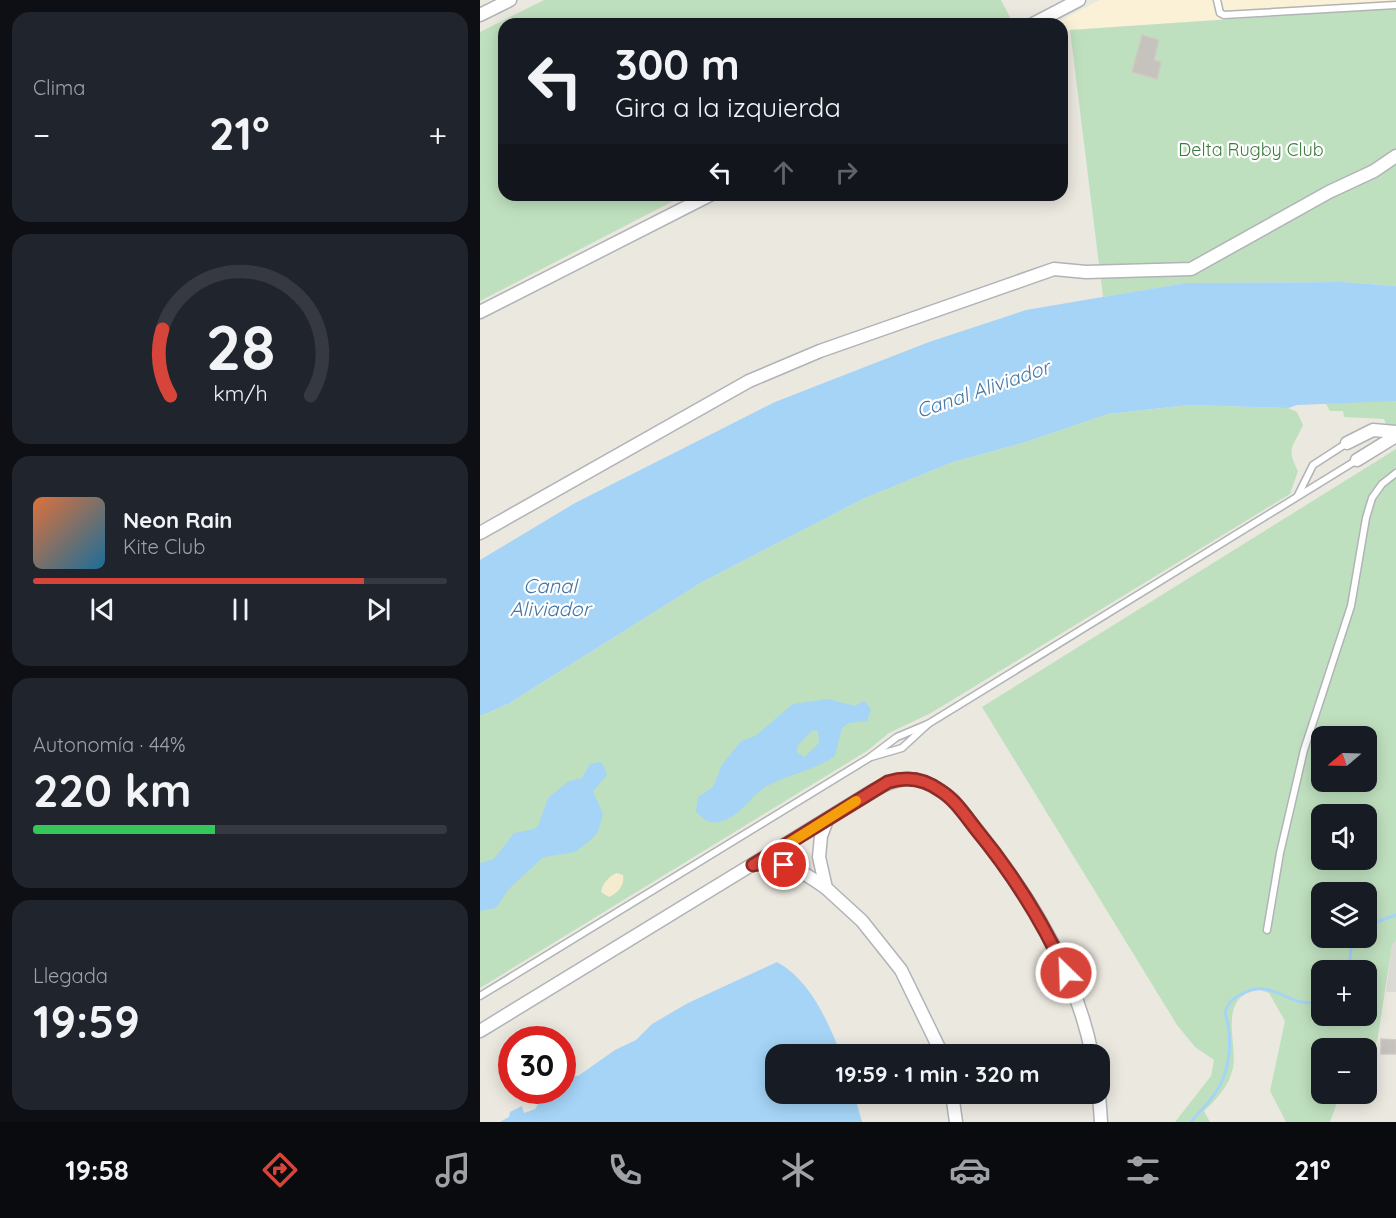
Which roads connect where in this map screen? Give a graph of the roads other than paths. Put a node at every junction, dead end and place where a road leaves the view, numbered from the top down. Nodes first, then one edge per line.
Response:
1 (510, 0) edge
2 (1078, 0) edge
3 (1217, 0) edge
4 (1396, 5) edge
5 (480, 15) edge
6 (1044, 18) edge
7 (1396, 156) edge
8 (698, 201) edge
9 (480, 312) edge
10 (1396, 434) edge
11 (1351, 441) junction
12 (1361, 457) junction
13 (1396, 473) edge
14 (1298, 495) junction
15 (480, 533) edge
16 (928, 724) junction
17 (869, 758) junction
18 (827, 820) junction
19 (753, 865) junction
20 (826, 888) junction
21 (1267, 930) dead end
22 (480, 996) edge
23 (480, 1031) edge
24 (937, 1044) edge
25 (1089, 1044) edge
26 (953, 1104) edge
27 (1100, 1104) edge
28 (956, 1122) edge
29 (1101, 1122) edge

1 - 5 street
2 - 6 street
3 - 4 lane
7 - 15 street
8 - 9 street
10 - 11 street
10 - 12 street
11 - 12 street
11 - 14 lane
12 - 14 lane
13 - 21 lane
14 - 16 lane
16 - 17 lane
16 - 17 lane
17 - 22 lane
18 - 19 street
18 - 20 street
18 - 25 street
19 - 20 street
19 - 23 street
20 - 24 street
26 - 28 street
27 - 29 street

